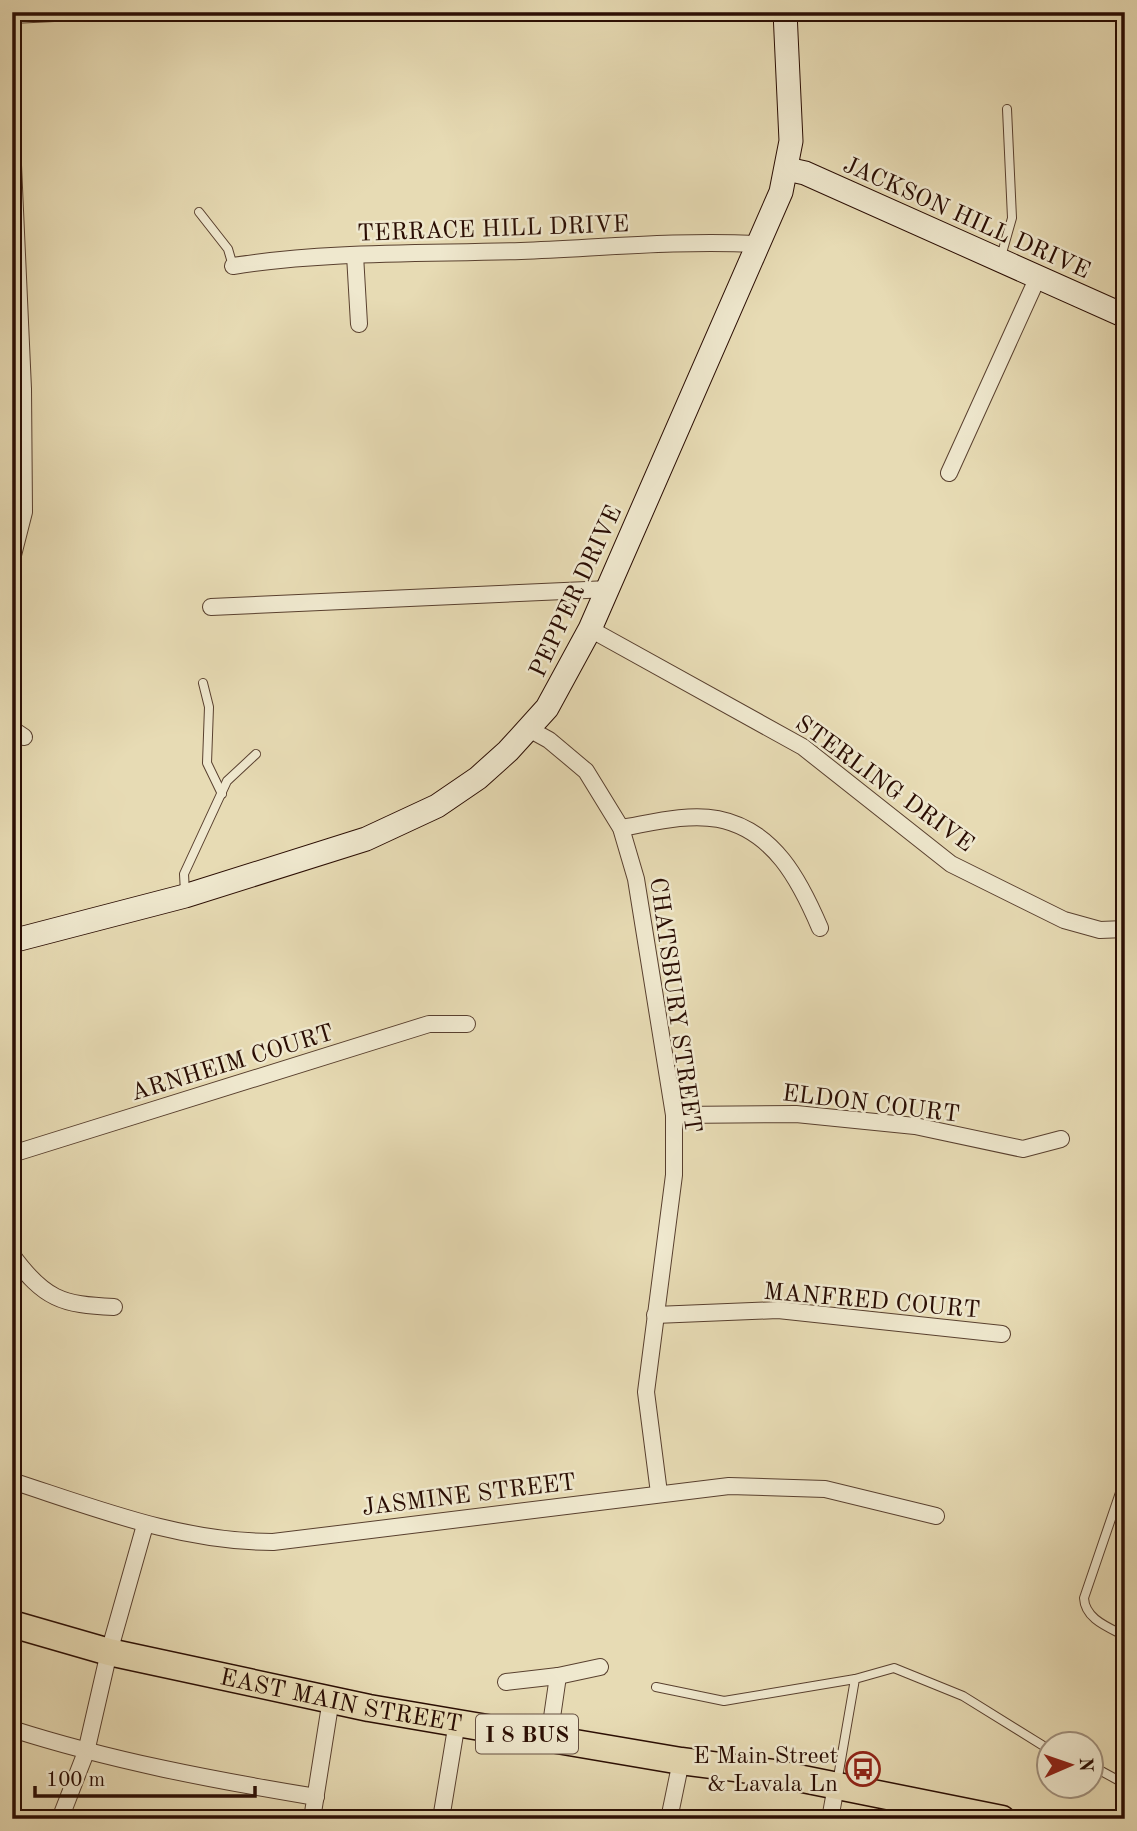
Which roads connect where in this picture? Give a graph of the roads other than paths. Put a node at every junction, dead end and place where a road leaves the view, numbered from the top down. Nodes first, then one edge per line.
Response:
1 (75, 12) edge
2 (785, 12) edge
3 (12, 15) edge
4 (1007, 109) dead end
5 (12, 143) edge
6 (787, 169) junction
7 (199, 212) dead end
8 (756, 244) junction
9 (355, 255) junction
10 (999, 262) junction
11 (233, 267) joint
12 (1037, 279) junction
13 (1125, 317) edge
14 (359, 324) dead end
15 (18, 389) edge
16 (949, 473) dead end
17 (12, 559) edge
18 (609, 589) junction
19 (211, 607) dead end
20 (590, 629) junction
21 (203, 683) dead end
22 (529, 729) junction
23 (256, 754) dead end
24 (222, 794) junction
25 (621, 828) junction
26 (185, 896) junction
27 (820, 928) dead end
28 (1125, 929) edge
29 (12, 941) edge
30 (467, 1024) dead end
31 (674, 1115) junction
32 (1060, 1139) dead end
33 (12, 1154) edge
34 (12, 1255) edge
35 (114, 1307) dead end
36 (655, 1315) junction
37 (1002, 1334) dead end
38 (1125, 1478) edge
39 (12, 1481) edge
40 (659, 1493) junction
41 (936, 1516) dead end
42 (145, 1525) junction
43 (12, 1624) edge
44 (1125, 1636) edge
45 (109, 1653) junction
46 (600, 1667) dead end
47 (558, 1676) junction
48 (855, 1679) junction
49 (506, 1682) dead end
50 (656, 1687) dead end
51 (331, 1699) junction
52 (457, 1721) junction
53 (12, 1729) edge
54 (549, 1738) junction
55 (1036, 1742) edge
56 (86, 1752) junction
57 (681, 1760) junction
58 (1106, 1774) edge
59 (1125, 1784) edge
60 (836, 1786) junction
61 (316, 1797) junction
62 (60, 1819) edge
63 (312, 1819) edge
64 (441, 1819) edge
65 (668, 1819) edge
66 (830, 1819) edge
67 (1002, 1819) edge

1 - 3 street
2 - 6 street, PEPPER DRIVE
4 - 10 lane
5 - 15 street
6 - 8 street, PEPPER DRIVE
6 - 10 street, JACKSON HILL DRIVE
7 - 11 lane
8 - 9 street, TERRACE HILL DRIVE
8 - 18 street, PEPPER DRIVE
9 - 11 street, TERRACE HILL DRIVE
9 - 14 street
10 - 12 street, JACKSON HILL DRIVE
12 - 13 street, JACKSON HILL DRIVE
12 - 16 street
15 - 17 street
18 - 19 street
18 - 20 street, PEPPER DRIVE
20 - 22 street, PEPPER DRIVE
20 - 28 street, STERLING DRIVE
21 - 24 lane
22 - 25 street, CHATSBURY STREET
22 - 26 street, PEPPER DRIVE
23 - 24 lane
24 - 26 lane
25 - 27 street
25 - 31 street, CHATSBURY STREET
26 - 29 street, PEPPER DRIVE
30 - 33 street, ARNHEIM COURT
31 - 32 street, ELDON COURT
31 - 36 street, CHATSBURY STREET
34 - 35 street
36 - 37 street, MANFRED COURT
36 - 40 street, CHATSBURY STREET
38 - 44 lane
39 - 42 street, JASMINE STREET
40 - 41 street, JASMINE STREET
40 - 42 street, JASMINE STREET
42 - 45 street
43 - 45 main road, EAST MAIN STREET / I 8 BUS
45 - 51 main road, EAST MAIN STREET / I 8 BUS
45 - 56 street
46 - 47 street
47 - 49 street
47 - 54 street
48 - 50 lane
48 - 55 lane
48 - 60 lane
51 - 52 main road, EAST MAIN STREET / I 8 BUS
51 - 61 street
52 - 54 main road, EAST MAIN STREET / I 8 BUS
52 - 64 street
53 - 56 street
54 - 57 main road, EAST MAIN STREET / I 8 BUS
56 - 61 street
56 - 62 street
57 - 60 main road, EAST MAIN STREET / I 8 BUS
57 - 65 street
58 - 59 lane
60 - 66 street
60 - 67 main road, EAST MAIN STREET / I 8 BUS
61 - 63 street

